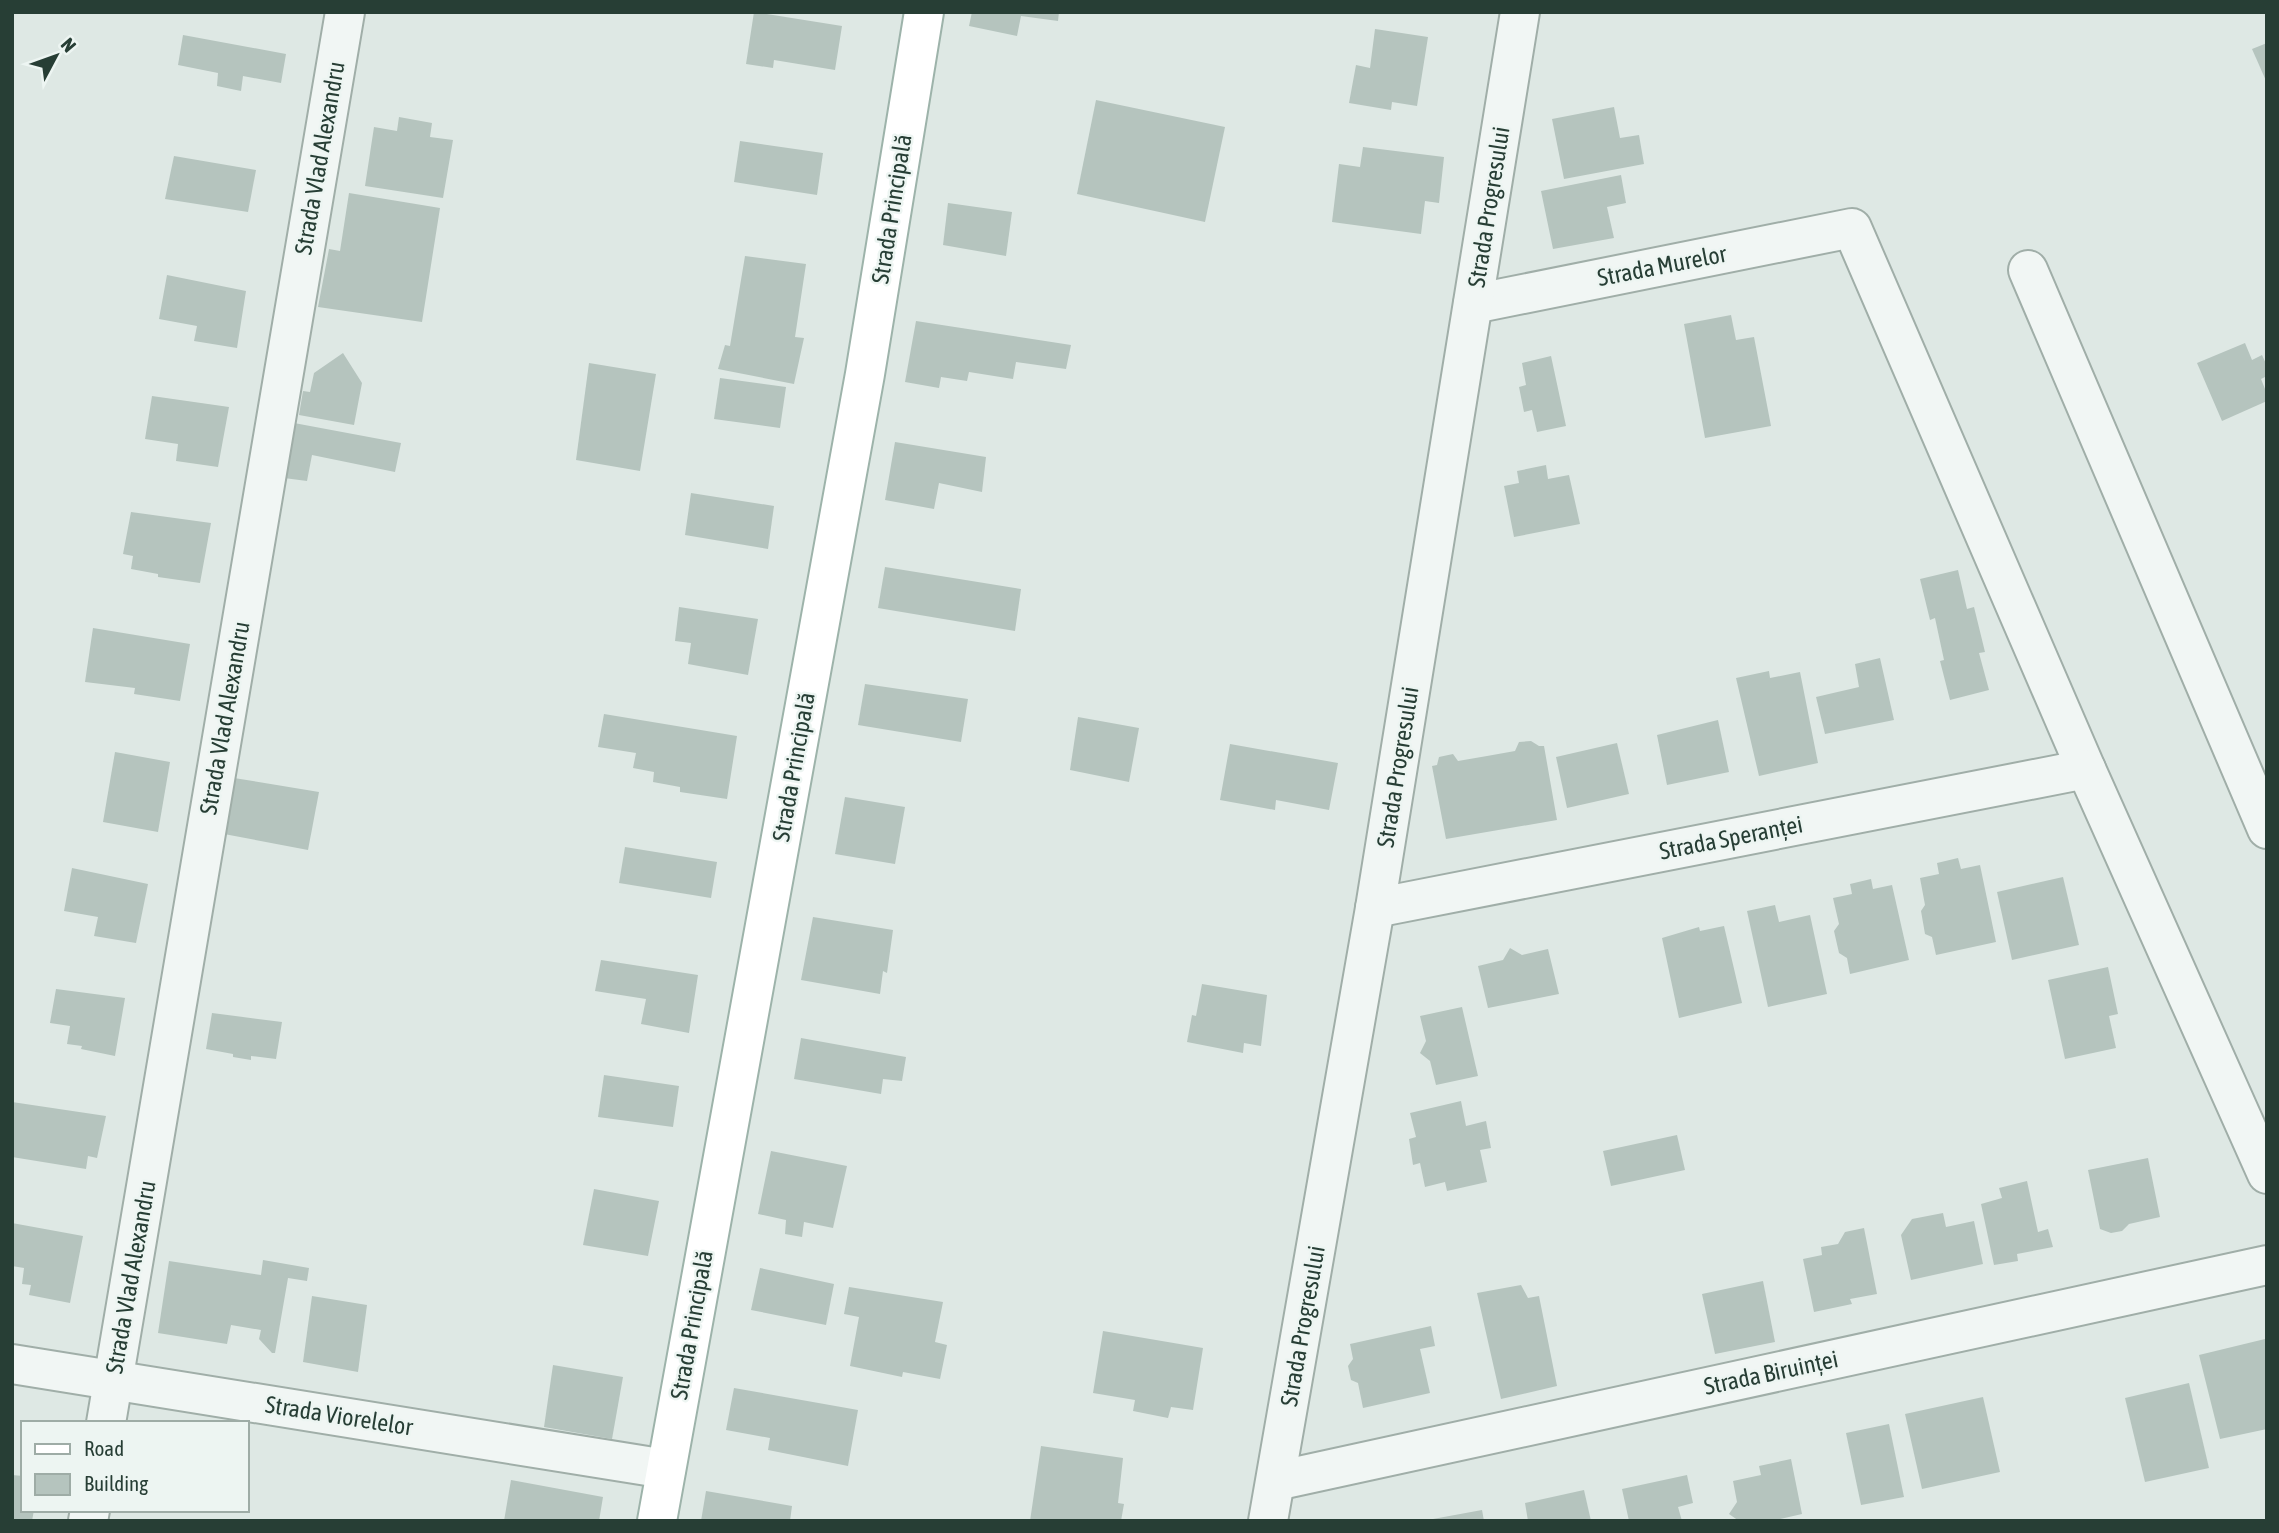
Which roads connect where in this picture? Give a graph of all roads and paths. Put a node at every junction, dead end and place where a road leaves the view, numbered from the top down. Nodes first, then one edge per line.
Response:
1 (345, 12) edge
2 (924, 12) edge
3 (1520, 12) edge
4 (2028, 270) dead end
5 (1473, 304) junction
6 (2086, 769) junction
7 (2267, 829) edge
8 (1375, 908) junction
9 (2267, 1174) edge
10 (2267, 1265) edge
11 (12, 1364) edge
12 (114, 1379) junction
13 (106, 1421) edge
14 (666, 1469) junction
15 (1276, 1482) junction
16 (657, 1521) edge
17 (1268, 1521) edge

1 - 12 street, Strada Vlad Alexandru
2 - 14 main road, Strada Principală
3 - 5 street, Strada Progresului
4 - 7 street
5 - 6 street, Strada Murelor
5 - 8 street, Strada Progresului
6 - 8 street, Strada Speranței
6 - 9 street
8 - 15 street, Strada Progresului
10 - 15 street, Strada Biruinței
11 - 12 street, Strada Viorelelor
12 - 13 street, Strada Vlad Alexandru
12 - 14 street, Strada Viorelelor
14 - 16 main road, Strada Principală
15 - 17 street, Strada Progresului

